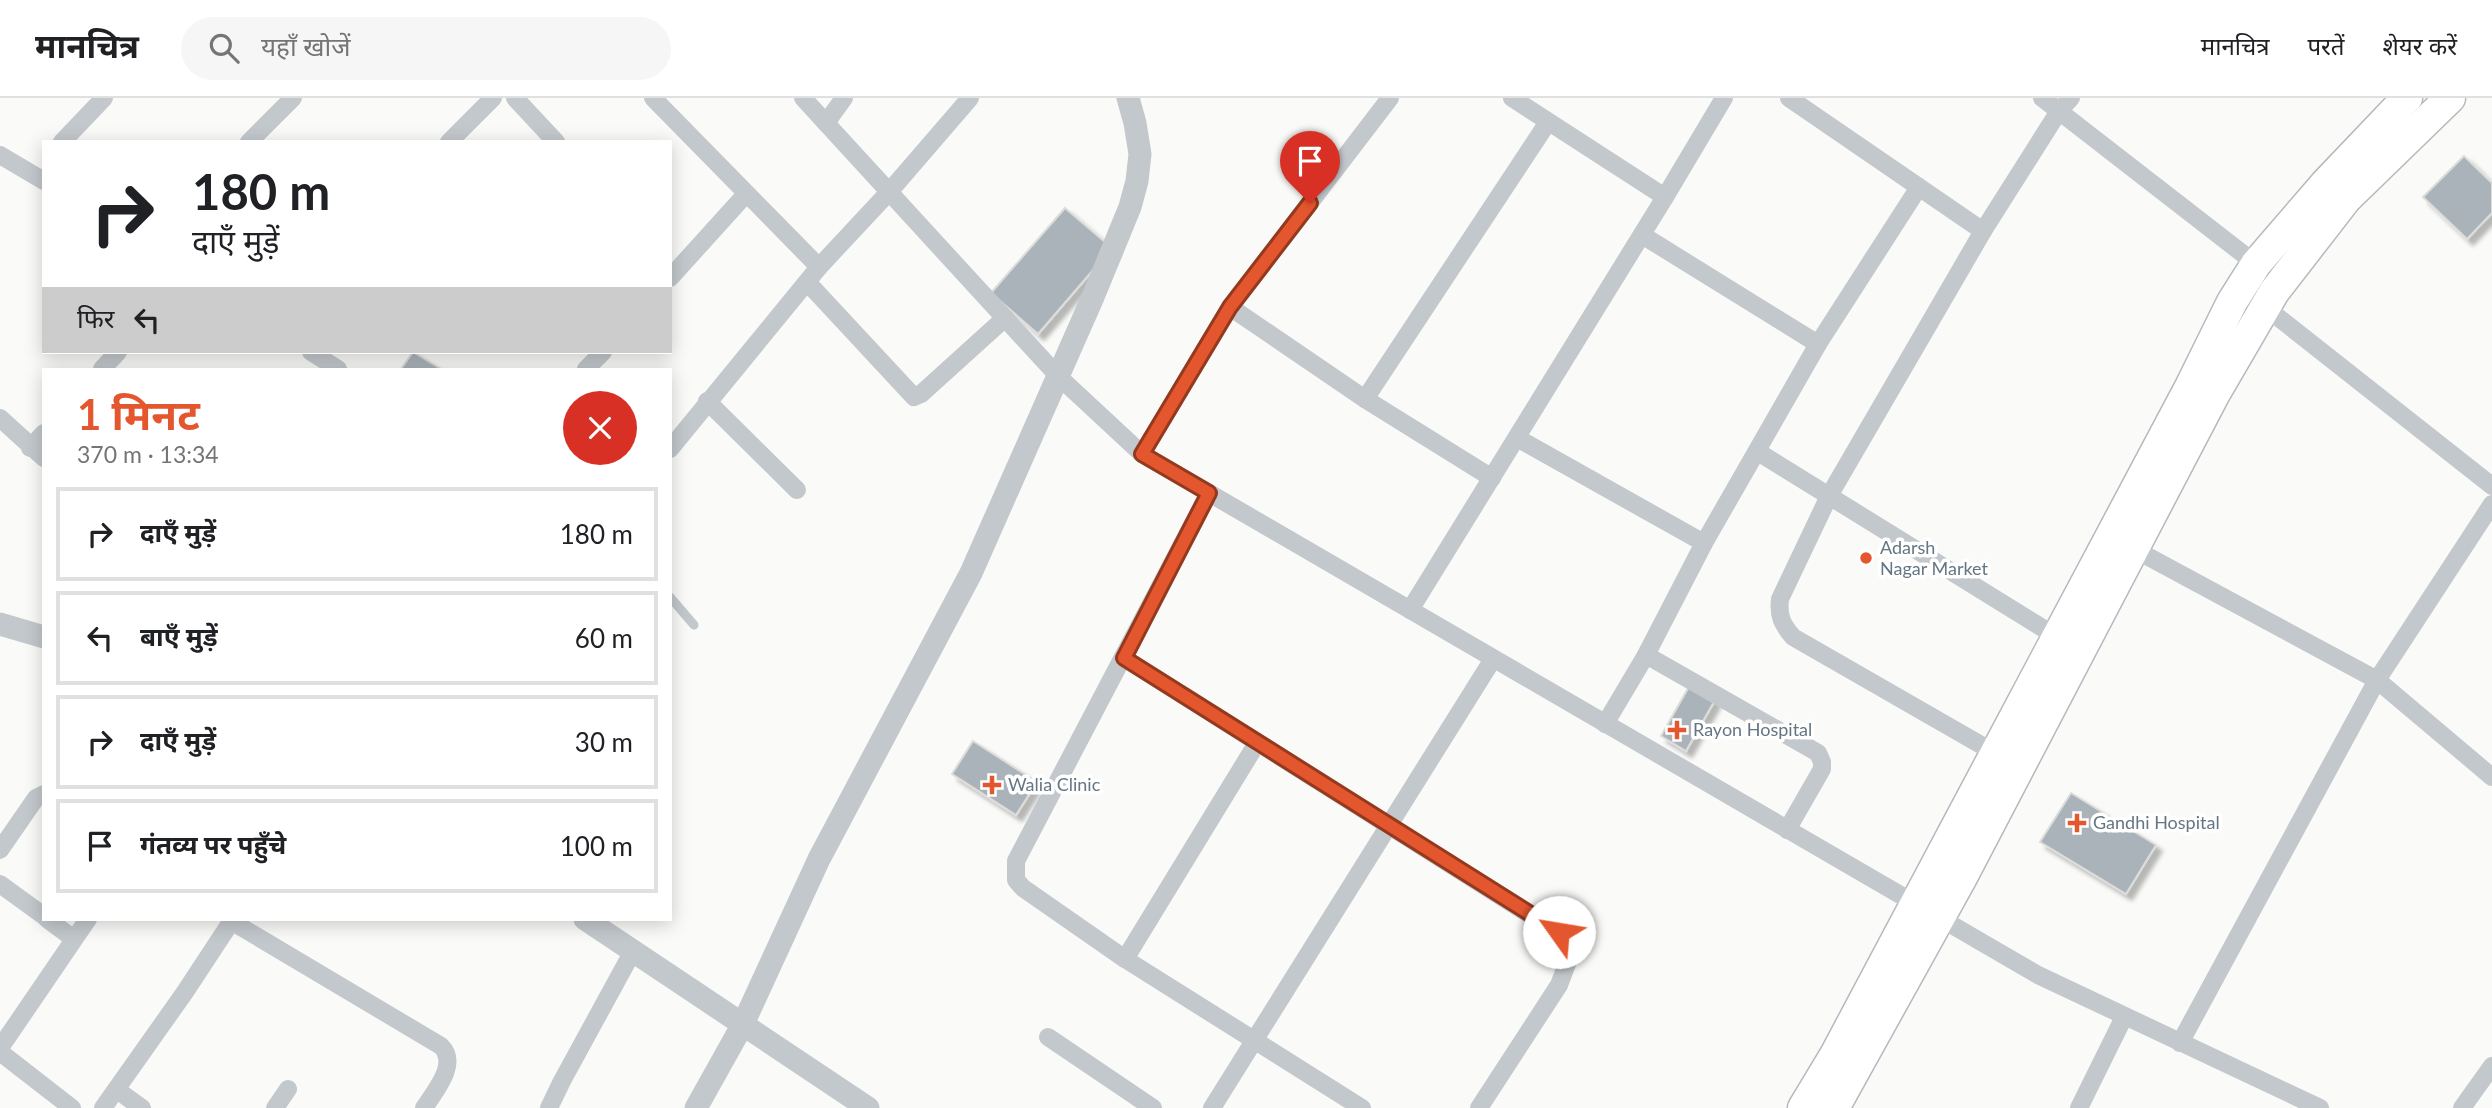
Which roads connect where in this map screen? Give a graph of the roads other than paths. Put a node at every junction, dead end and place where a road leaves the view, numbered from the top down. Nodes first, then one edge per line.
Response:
1 (104, 98) edge
2 (293, 98) edge
3 (493, 98) edge
4 (515, 98) edge
5 (653, 98) edge
6 (803, 98) edge
7 (844, 98) edge
8 (970, 98) edge
9 (1128, 98) edge
10 (1390, 98) edge
11 (1512, 98) edge
12 (1724, 98) edge
13 (1789, 98) edge
14 (2042, 98) edge
15 (2407, 98) edge
16 (2451, 98) edge
17 (2065, 105) edge
18 (1548, 122) junction
19 (825, 123) junction
20 (64, 140) edge
21 (252, 140) edge
22 (451, 140) edge
23 (554, 140) edge
24 (4, 163) edge
25 (40, 172) edge
26 (1919, 187) junction
27 (889, 192) junction
28 (746, 194) junction
29 (1665, 197) junction
30 (1983, 231) junction
31 (1642, 235) junction
32 (2256, 264) junction
33 (819, 267) junction
34 (672, 271) edge
35 (808, 283) junction
36 (1230, 307) junction
37 (2265, 307) junction
38 (1005, 318) junction
39 (1818, 344) junction
40 (116, 354) edge
41 (314, 354) edge
42 (330, 367) edge
43 (103, 368) edge
44 (1058, 376) junction
45 (1365, 399) junction
46 (707, 401) junction
47 (0, 418) edge
48 (1517, 438) junction
49 (672, 446) edge
50 (1758, 452) junction
51 (37, 453) edge
52 (1142, 454) junction
53 (1492, 478) junction
54 (2492, 486) edge
55 (797, 490) dead end
56 (1209, 493) junction
57 (1829, 496) junction
58 (2492, 504) edge
59 (1704, 543) junction
60 (2134, 549) junction
61 (672, 599) edge
62 (1410, 611) junction
63 (0, 624) edge
64 (694, 625) dead end
65 (42, 635) edge
66 (2057, 636) junction
67 (1646, 655) junction
68 (1124, 658) junction
69 (1493, 659) junction
70 (2377, 680) junction
71 (1605, 724) junction
72 (1257, 743) junction
73 (1995, 753) junction
74 (2492, 777) edge
75 (42, 795) edge
76 (1390, 825) junction
77 (1787, 830) junction
78 (0, 850) edge
79 (0, 884) edge
80 (1927, 912) junction
81 (42, 916) edge
82 (49, 921) edge
83 (87, 921) edge
84 (231, 921) edge
85 (234, 921) edge
86 (588, 921) edge
87 (74, 939) junction
88 (634, 951) junction
89 (1125, 959) junction
90 (2124, 1017) junction
91 (743, 1024) junction
92 (1048, 1037) dead end
93 (1255, 1040) junction
94 (2179, 1043) junction
95 (0, 1050) edge
96 (2492, 1066) edge
97 (288, 1089) dead end
98 (117, 1090) junction
99 (858, 1105) edge
100 (72, 1108) edge
101 (103, 1108) edge
102 (142, 1108) edge
103 (275, 1108) edge
104 (424, 1108) edge
105 (549, 1108) edge
106 (696, 1108) edge
107 (1153, 1108) edge
108 (1212, 1108) edge
109 (1362, 1108) edge
110 (1479, 1108) edge
111 (1803, 1108) edge
112 (1834, 1108) edge
113 (2079, 1108) edge
114 (2320, 1108) edge
115 (2462, 1108) edge

1 - 20 street
2 - 21 street
3 - 22 street
4 - 23 street
5 - 28 street
6 - 19 street
7 - 19 street
8 - 27 street
9 - 44 street
10 - 36 street
11 - 18 street
12 - 29 street
13 - 26 street
14 - 17 street
15 - 32 highway
16 - 37 highway
17 - 30 street
17 - 32 street
18 - 29 street
18 - 45 street
19 - 27 street
24 - 25 street
26 - 30 street
26 - 39 street
27 - 33 street
27 - 38 street
28 - 33 street
28 - 34 street
29 - 31 street
30 - 57 street
31 - 39 street
31 - 48 street
32 - 66 highway
33 - 35 street
35 - 38 street
35 - 46 street
36 - 45 street
36 - 52 street
37 - 54 street
37 - 60 highway
38 - 44 street
39 - 50 street
40 - 43 street
41 - 42 street
44 - 52 street
44 - 91 street
45 - 53 street
46 - 49 street
46 - 55 street
47 - 51 street
48 - 53 street
48 - 59 street
50 - 57 street
50 - 59 street
52 - 56 street
53 - 62 street
56 - 62 street
56 - 68 street
57 - 66 street
57 - 73 street
58 - 70 street
59 - 67 street
60 - 70 street
60 - 80 highway
61 - 64 lane
62 - 69 street
63 - 65 street
66 - 73 highway
67 - 71 street
67 - 77 street
68 - 72 street
68 - 89 street
69 - 71 street
69 - 76 street
70 - 74 street
70 - 94 street
71 - 77 street
72 - 76 street
72 - 89 street
73 - 80 highway
75 - 78 street
76 - 93 street
76 - 110 street
77 - 80 street
79 - 81 street
80 - 90 street
80 - 111 highway
80 - 112 highway
82 - 87 street
83 - 87 street
84 - 98 street
85 - 104 street
86 - 88 street
87 - 95 street
88 - 91 street
88 - 105 street
89 - 93 street
90 - 94 street
90 - 113 street
91 - 99 street
91 - 106 street
92 - 107 street
93 - 108 street
93 - 109 street
94 - 114 street
95 - 100 street
96 - 115 street
97 - 103 street
98 - 101 street
98 - 102 street

